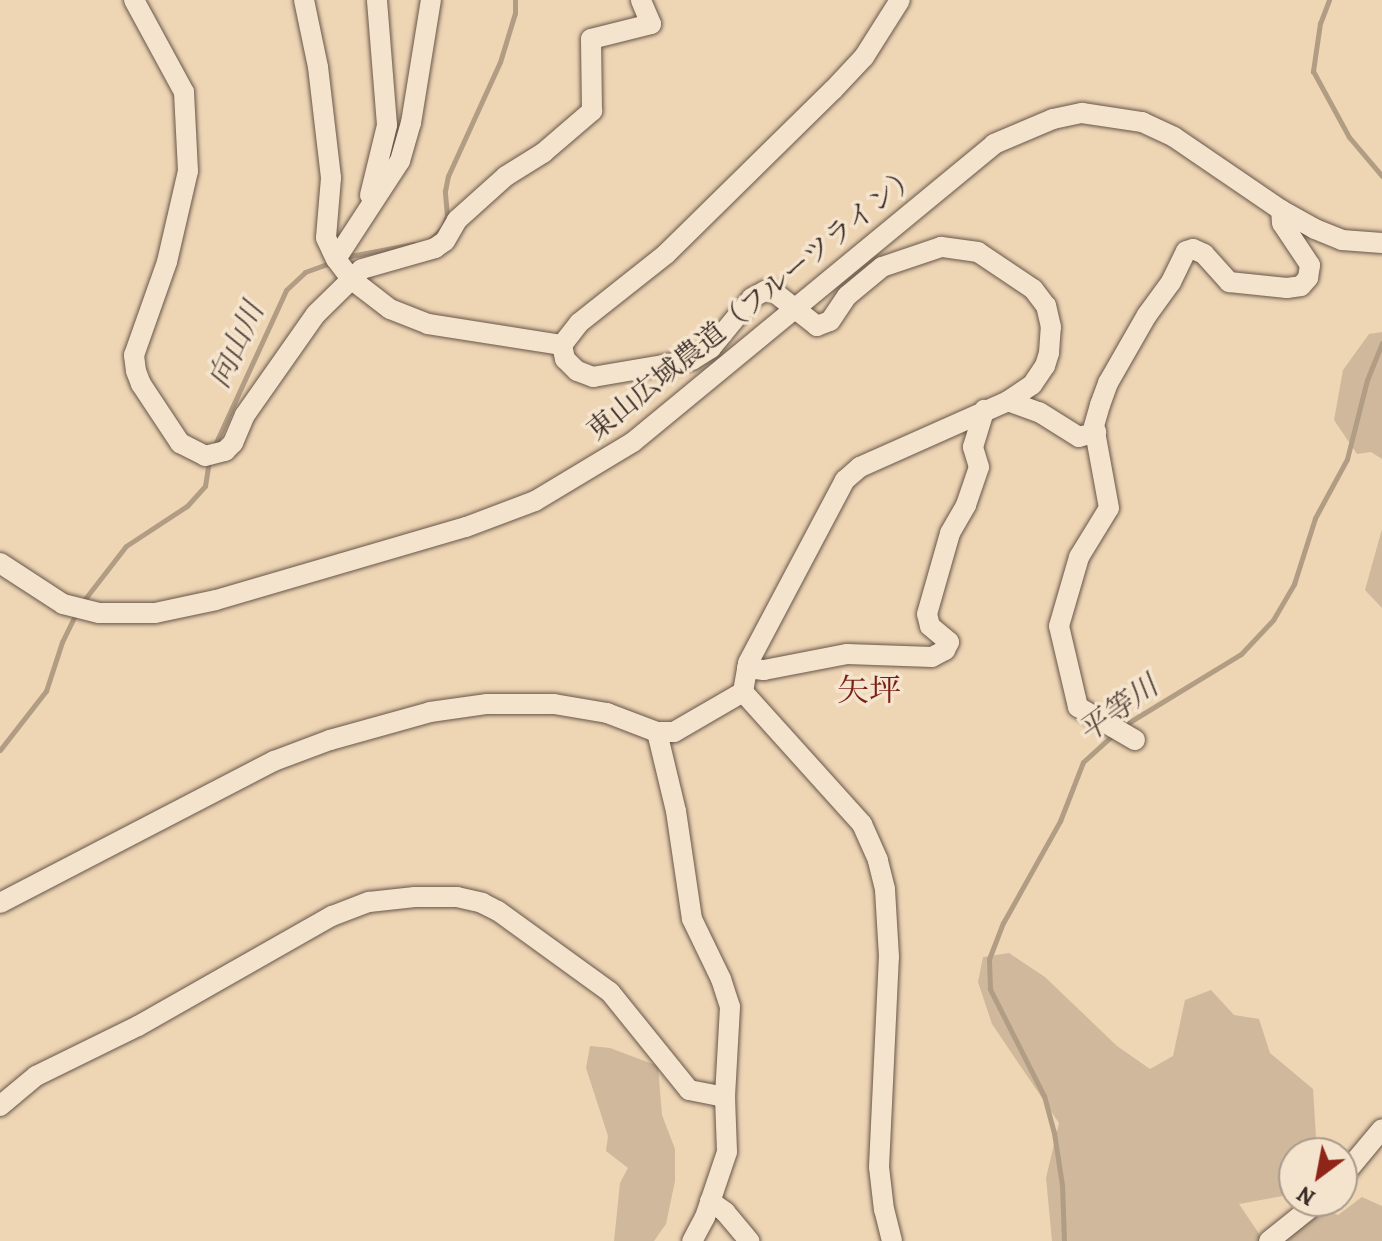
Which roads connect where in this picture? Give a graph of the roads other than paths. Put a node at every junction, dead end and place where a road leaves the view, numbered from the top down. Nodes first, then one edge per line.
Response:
1 (134, 0) edge
2 (304, 0) edge
3 (377, 0) edge
4 (431, 0) edge
5 (641, 0) edge
6 (900, 0) edge
7 (1281, 210) junction
8 (364, 218) junction
9 (1382, 243) edge
10 (336, 259) junction
11 (351, 279) junction
12 (793, 307) junction
13 (562, 345) junction
14 (1008, 401) junction
15 (984, 410) junction
16 (1096, 432) junction
17 (0, 563) edge
18 (747, 668) junction
19 (743, 692) junction
20 (657, 732) junction
21 (1131, 738) dead end
22 (0, 903) edge
23 (725, 1097) junction
24 (0, 1106) edge
25 (1382, 1129) edge
26 (1358, 1158) edge
27 (710, 1201) junction
28 (1299, 1217) edge
29 (692, 1241) edge
30 (749, 1241) edge
31 (892, 1241) edge
32 (1269, 1241) edge

1 - 11 street
2 - 10 street
3 - 8 street
4 - 8 street
5 - 11 street
6 - 13 street
7 - 9 street, 東山広域農道（フルーツライン）
7 - 12 street, 東山広域農道（フルーツライン）
7 - 16 street
8 - 10 street
10 - 11 street
11 - 13 street
12 - 13 street
12 - 14 street
12 - 17 street, 東山広域農道（フルーツライン）
14 - 15 street
14 - 16 street
15 - 18 street
15 - 18 street
16 - 21 street
18 - 19 street
19 - 20 street
19 - 31 street
20 - 22 street
20 - 23 street
23 - 24 street
23 - 27 street
25 - 26 street
27 - 29 street
27 - 30 street
28 - 32 street

